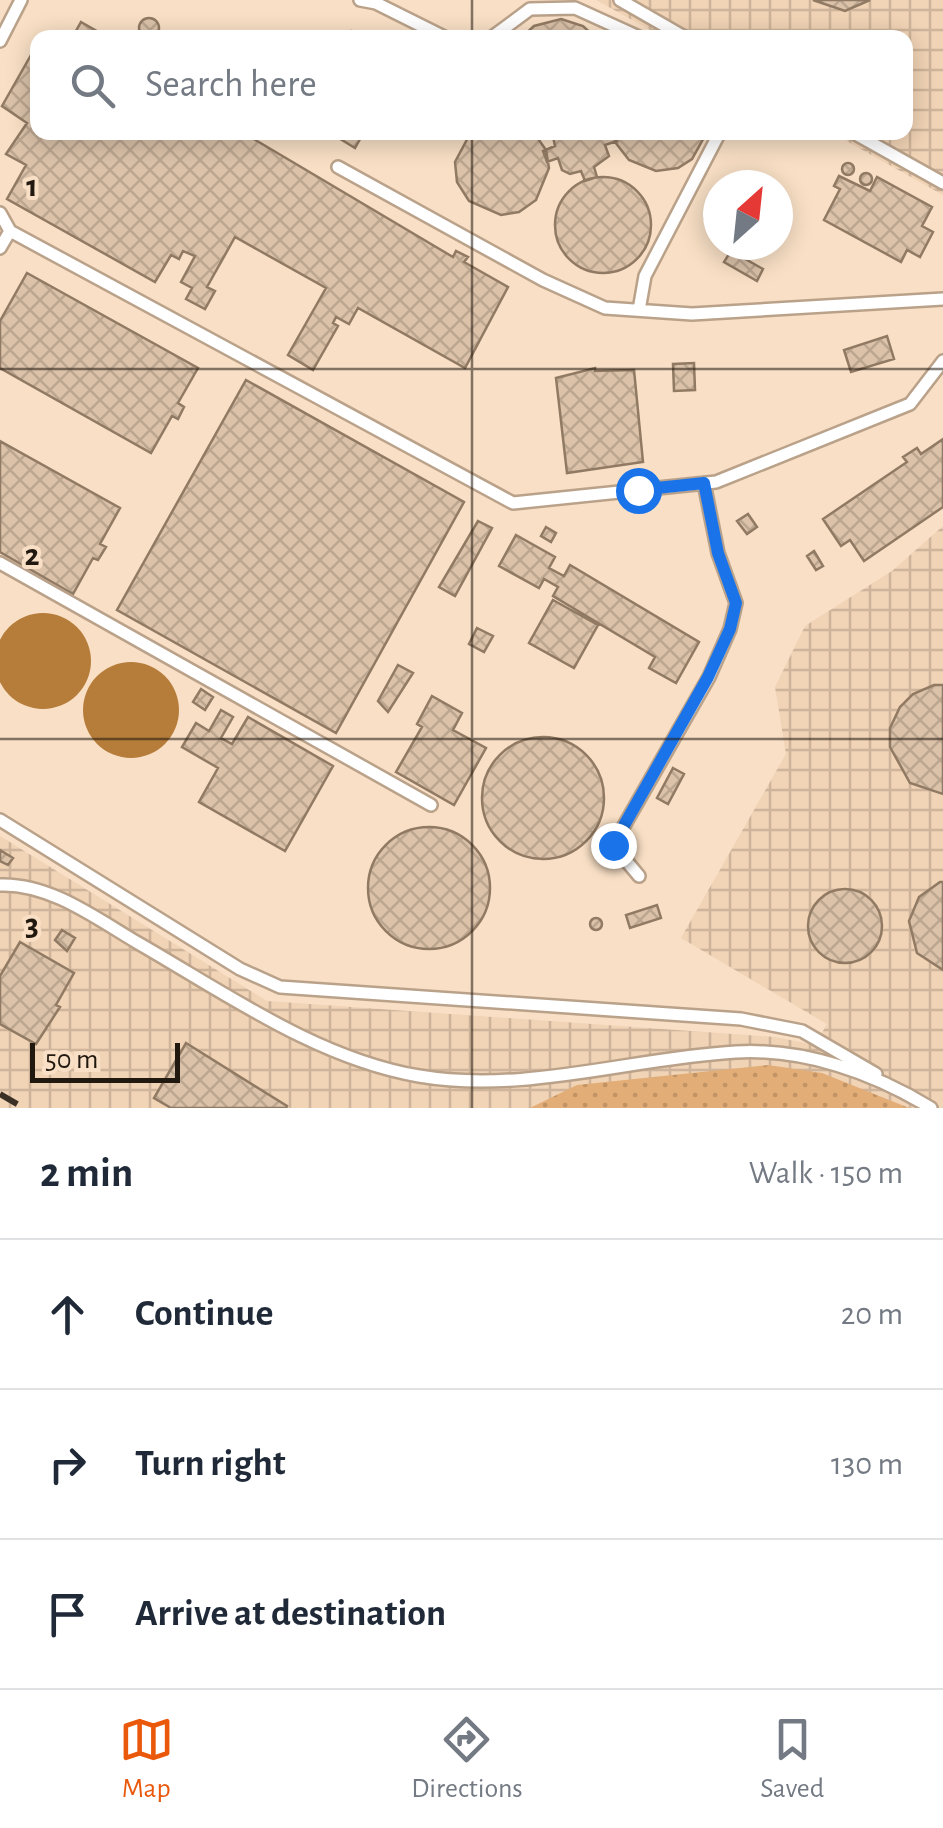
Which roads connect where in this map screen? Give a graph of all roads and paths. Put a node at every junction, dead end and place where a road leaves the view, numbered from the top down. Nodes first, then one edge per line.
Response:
1 (21, 0) edge
2 (360, 0) edge
3 (620, 0) edge
4 (430, 30) edge
5 (502, 30) edge
6 (623, 30) edge
7 (672, 30) edge
8 (0, 40) edge
9 (716, 140) edge
10 (866, 140) edge
11 (338, 167) dead end
12 (943, 183) edge
13 (0, 213) edge
14 (10, 231) junction
15 (0, 248) edge
16 (943, 298) edge
17 (638, 310) junction
18 (943, 360) edge
19 (704, 483) junction
20 (0, 563) edge
21 (432, 805) dead end
22 (0, 820) edge
23 (639, 876) dead end
24 (0, 885) edge
25 (900, 1090) junction
26 (931, 1108) edge

1 - 8 lane
2 - 4 lane
3 - 7 lane
5 - 6 lane
9 - 17 lane
10 - 12 lane
11 - 17 lane
13 - 14 lane
14 - 15 lane
14 - 19 lane
16 - 17 lane
18 - 19 lane
19 - 23 lane
20 - 21 lane
22 - 25 lane
24 - 25 lane
25 - 26 lane

